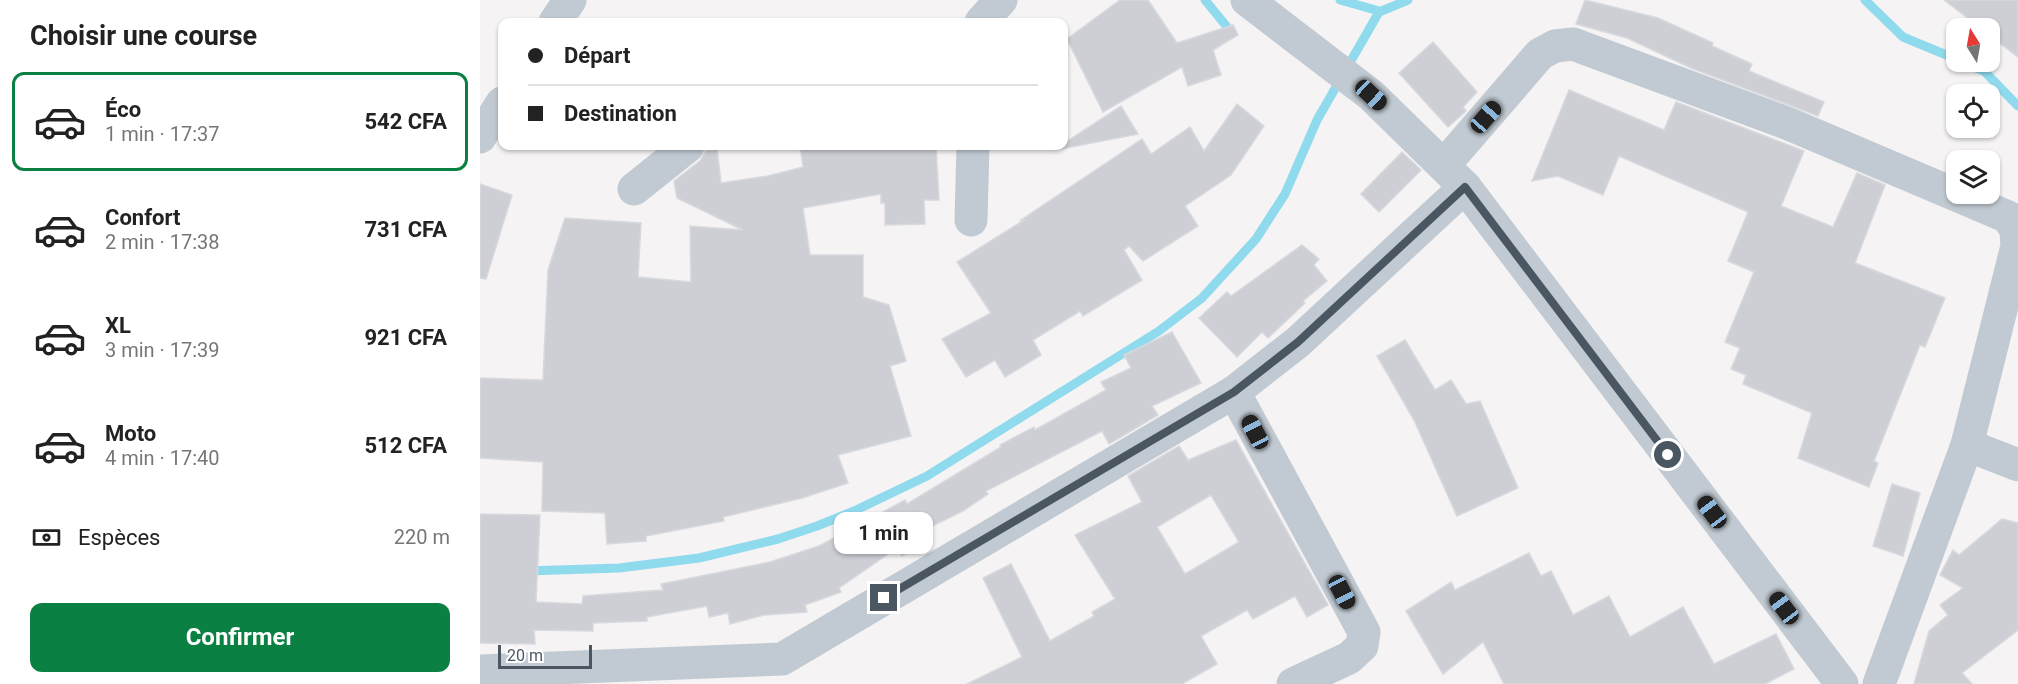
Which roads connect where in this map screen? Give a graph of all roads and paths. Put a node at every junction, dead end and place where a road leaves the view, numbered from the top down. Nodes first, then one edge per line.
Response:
1 (570, 0) edge
2 (1000, 0) edge
3 (1247, 0) edge
4 (558, 18) edge
5 (984, 18) edge
6 (498, 109) edge
7 (480, 137) edge
8 (683, 150) edge
9 (972, 150) edge
10 (1455, 176) junction
11 (634, 189) dead end
12 (972, 220) dead end
13 (1234, 392) junction
14 (1967, 445) junction
15 (2018, 465) edge
16 (480, 671) edge
17 (786, 671) edge
18 (1293, 684) edge
19 (1842, 684) edge
20 (1879, 684) edge

1 - 4 street
2 - 5 street
3 - 10 street
6 - 7 street
8 - 11 street
9 - 12 street
10 - 13 street
10 - 14 street
10 - 19 street
13 - 17 street
13 - 18 street
14 - 15 street
14 - 20 street
16 - 17 street

